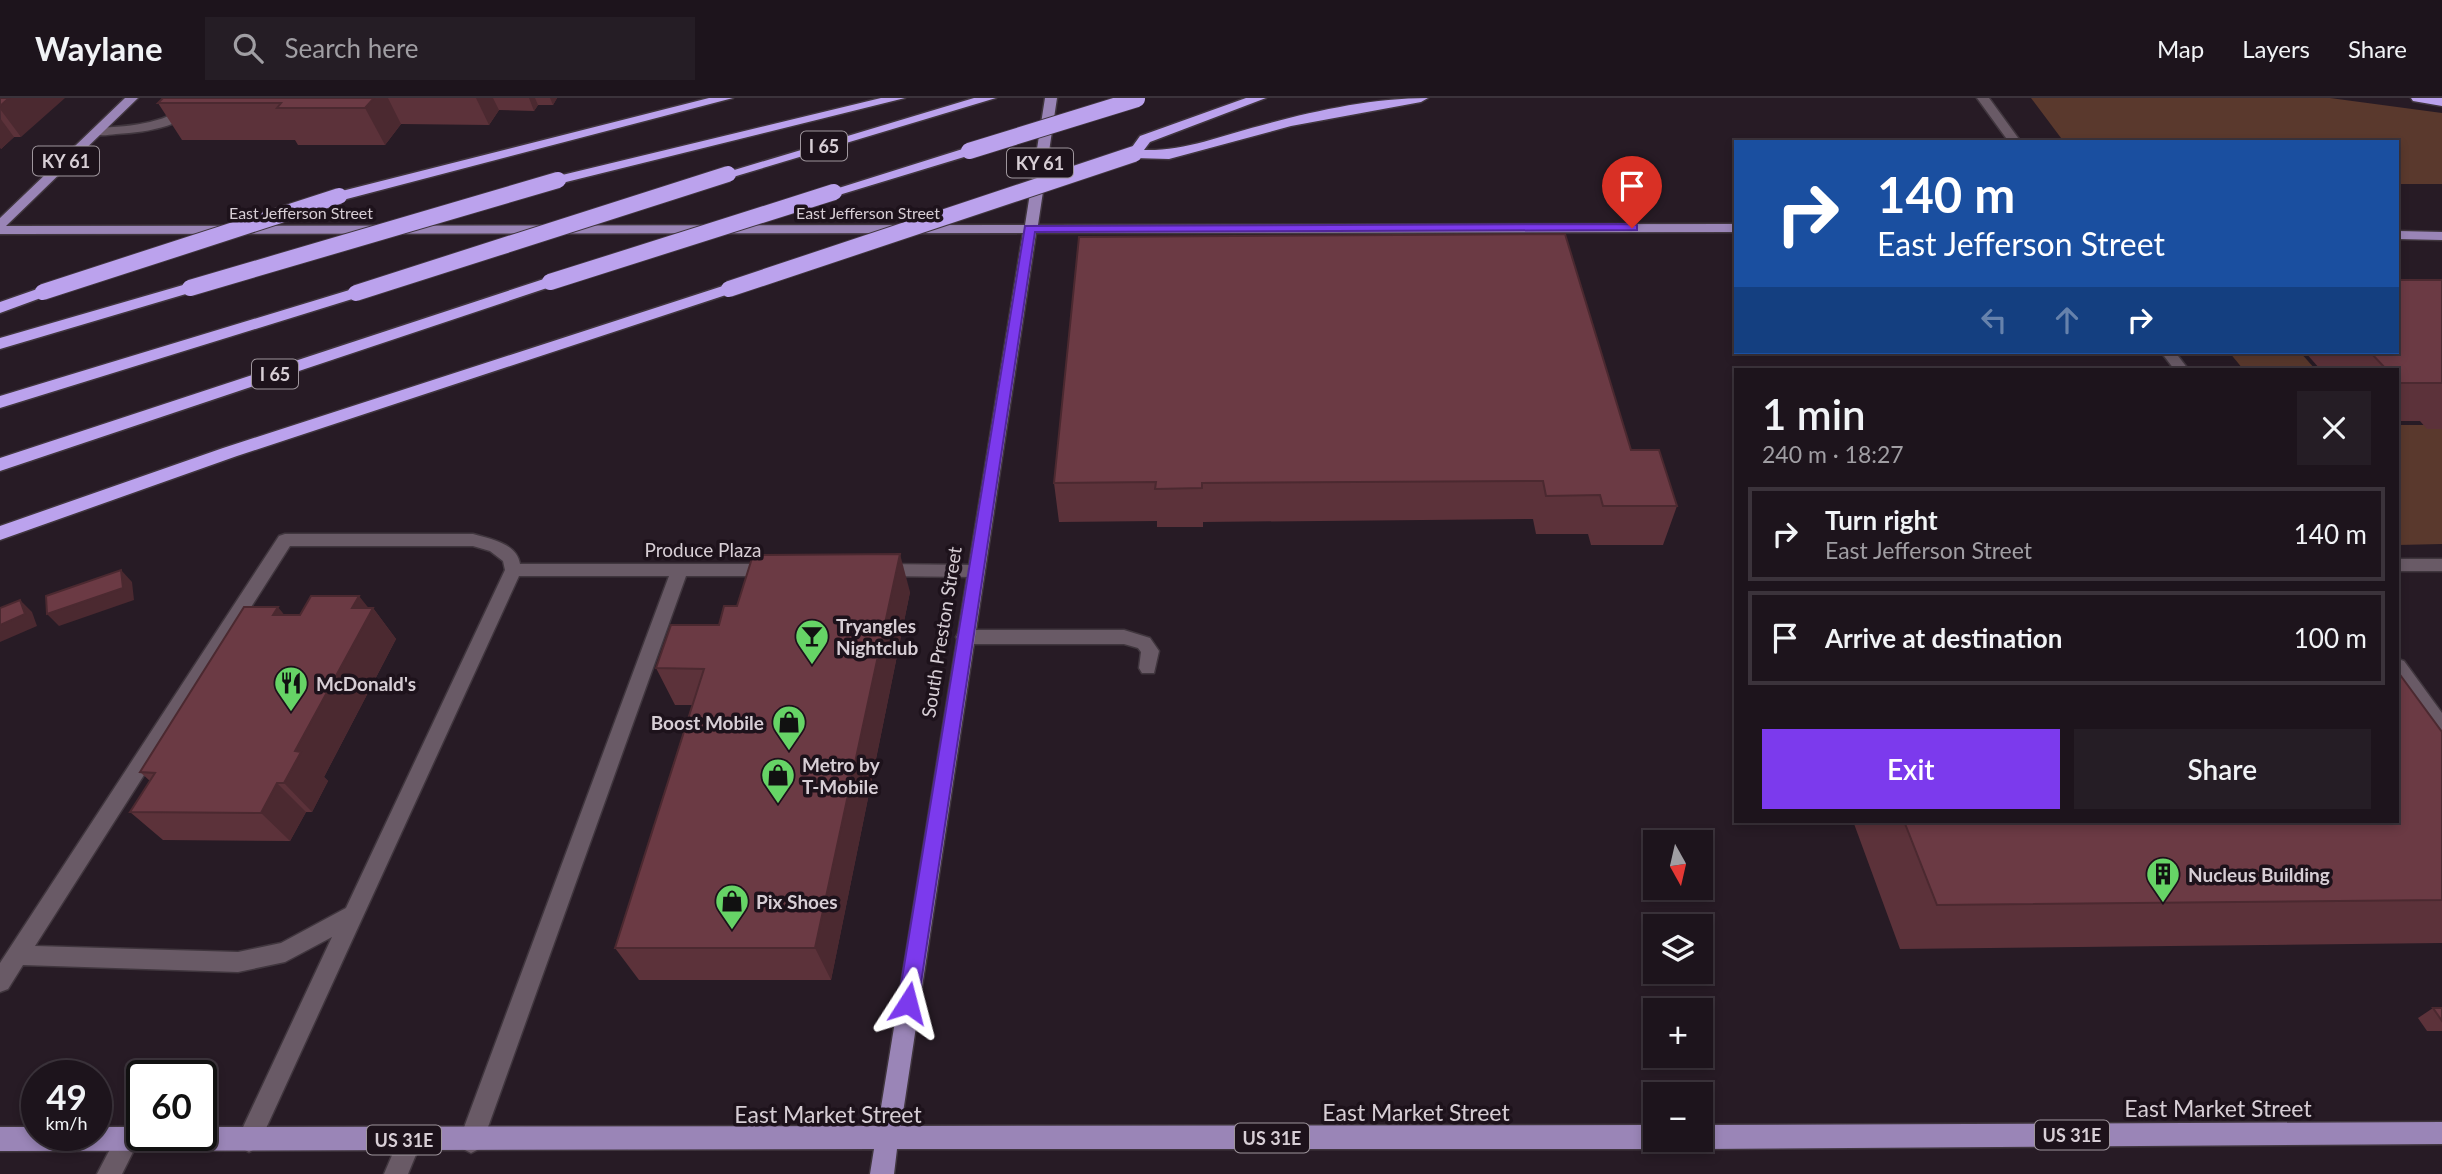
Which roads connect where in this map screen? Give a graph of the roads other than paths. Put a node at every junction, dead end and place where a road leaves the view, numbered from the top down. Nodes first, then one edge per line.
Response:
1 (132, 98) edge
2 (205, 98) edge
3 (726, 98) edge
4 (898, 98) edge
5 (989, 98) edge
6 (1051, 98) edge
7 (1259, 98) edge
8 (1421, 98) edge
9 (1983, 98) edge
10 (2418, 98) edge
11 (1139, 99) edge
12 (2442, 102) edge
13 (96, 132) junction
14 (2014, 140) edge
15 (1135, 154) junction
16 (0, 225) edge
17 (1734, 228) edge
18 (1029, 229) junction
19 (0, 230) edge
20 (2399, 235) edge
21 (2442, 236) edge
22 (0, 308) edge
23 (0, 344) edge
24 (2170, 354) edge
25 (2180, 368) edge
26 (0, 402) edge
27 (0, 465) edge
28 (0, 533) edge
29 (2399, 565) edge
30 (2442, 565) edge
31 (513, 570) junction
32 (680, 570) junction
33 (788, 570) edge
34 (868, 570) edge
35 (975, 570) junction
36 (965, 637) junction
37 (2399, 667) edge
38 (1148, 668) dead end
39 (2442, 727) edge
40 (353, 915) junction
41 (17, 955) junction
42 (0, 982) edge
43 (2442, 1133) edge
44 (1643, 1137) edge
45 (1713, 1137) edge
46 (0, 1139) edge
47 (126, 1140) edge
48 (217, 1140) edge
49 (249, 1140) junction
50 (410, 1140) junction
51 (888, 1140) junction
52 (471, 1141) junction
53 (126, 1142) edge
54 (109, 1174) edge
55 (396, 1174) edge
56 (882, 1174) edge

1 - 13 main road, KY 61
2 - 13 street
3 - 22 highway, bridge
4 - 23 highway, bridge
5 - 26 highway, I 65, bridge
6 - 18 main road, South Preston Street / KY 61
7 - 15 highway
8 - 15 highway
9 - 14 street
10 - 12 highway
11 - 27 highway, I 65, bridge
13 - 16 main road, KY 61
15 - 28 highway, bridge
17 - 18 main road, East Jefferson Street
18 - 19 main road, East Jefferson Street
18 - 35 main road, South Preston Street / KY 61
20 - 21 main road
24 - 25 street
29 - 30 street
31 - 32 street, Produce Plaza
31 - 40 street
31 - 41 street
32 - 33 street, Produce Plaza
32 - 52 street
34 - 35 street
35 - 36 main road, South Preston Street / KY 61
36 - 38 street
36 - 51 main road, South Preston Street / KY 61
37 - 39 street
40 - 41 street
40 - 49 street
41 - 42 street
43 - 45 main road, East Market Street / US 31E
44 - 51 main road, East Market Street / US 31E
46 - 47 main road, East Market Street / US 31E
48 - 49 main road, East Market Street / US 31E
49 - 50 main road, East Market Street / US 31E
50 - 52 main road, East Market Street / US 31E
50 - 55 street
51 - 52 main road, East Market Street / US 31E
51 - 56 main road, South Preston Street / KY 61
53 - 54 street

